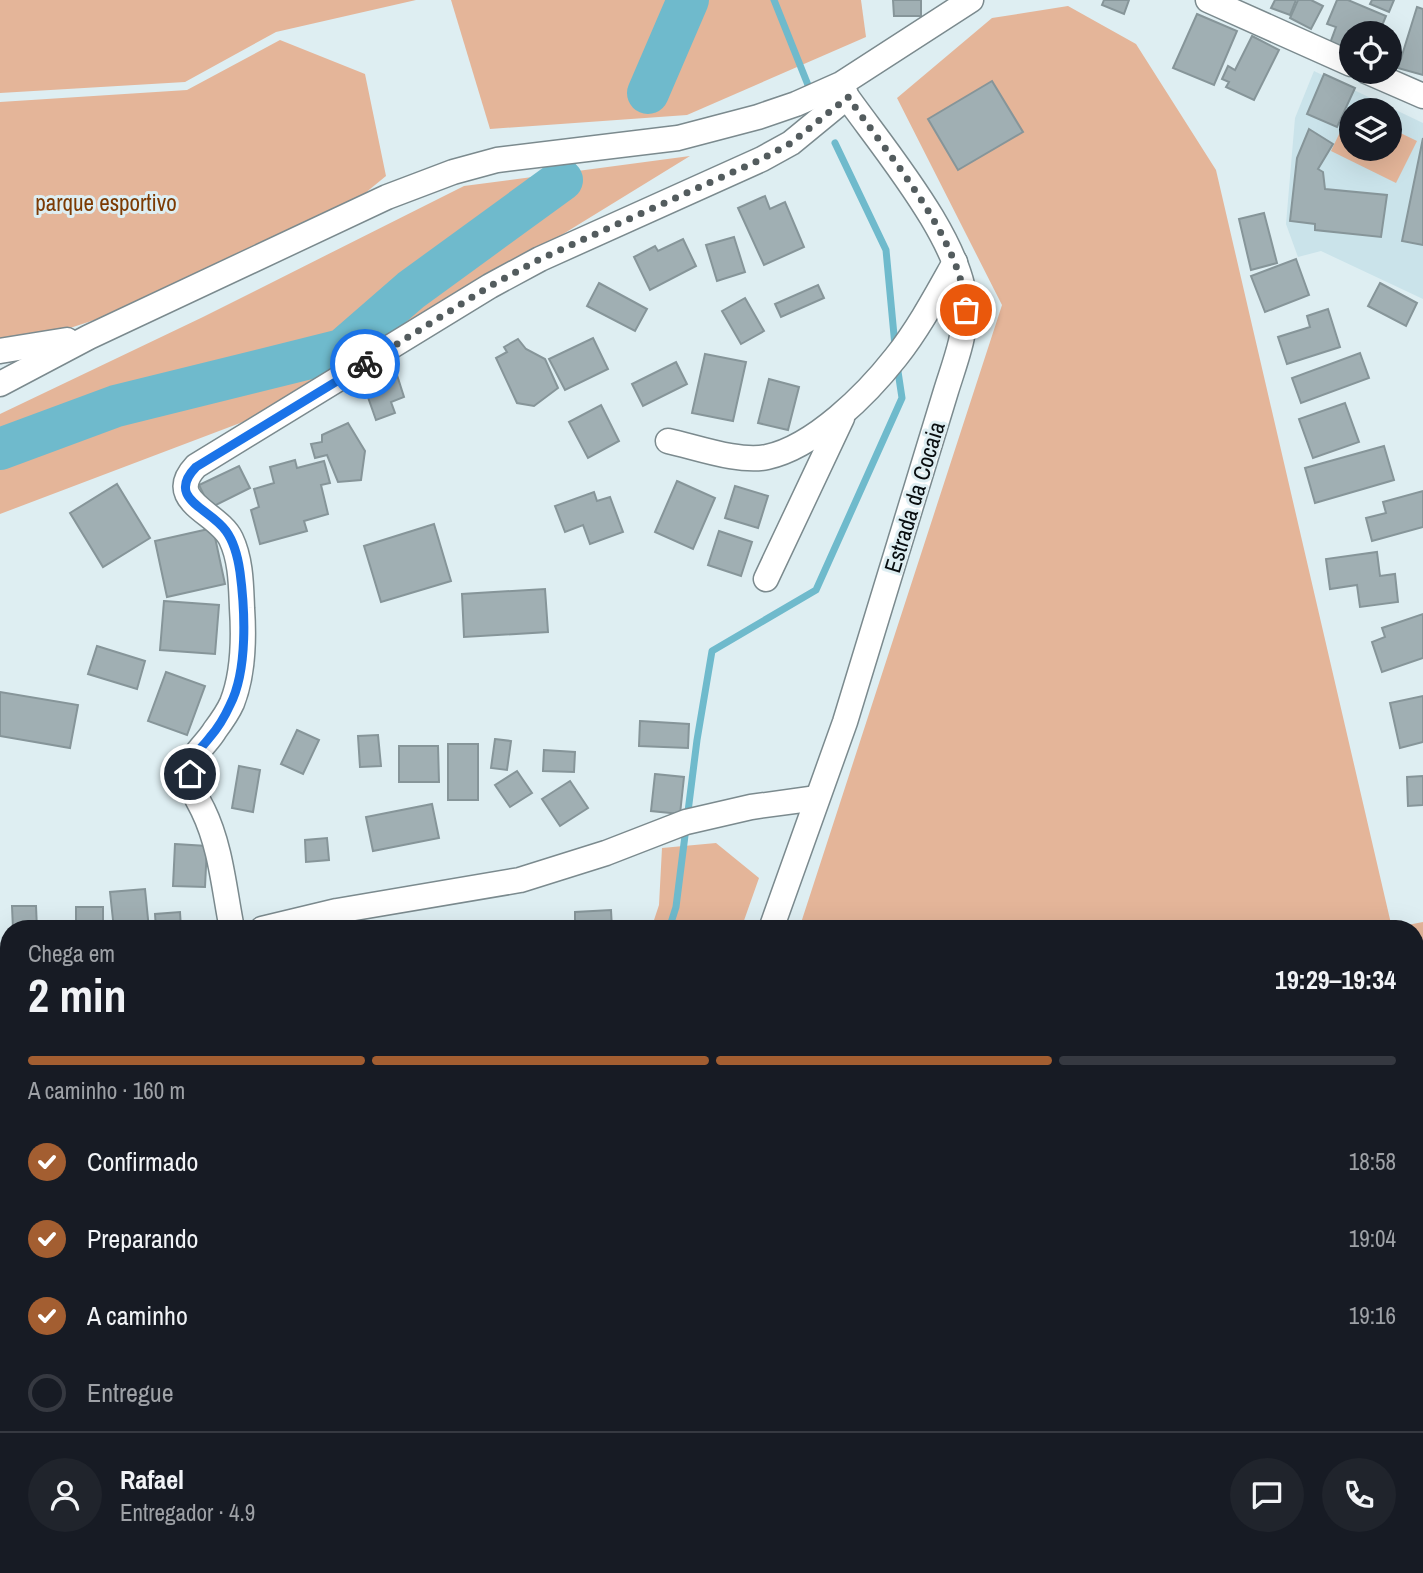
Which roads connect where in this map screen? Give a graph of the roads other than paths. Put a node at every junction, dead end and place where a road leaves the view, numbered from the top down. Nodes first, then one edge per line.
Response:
1 (971, 0) edge
2 (1208, 0) edge
3 (1339, 59) edge
4 (1396, 84) edge
5 (844, 91) junction
6 (1423, 96) edge
7 (955, 262) junction
8 (89, 337) junction
9 (0, 351) edge
10 (0, 384) edge
11 (846, 411) junction
12 (668, 441) dead end
13 (766, 579) dead end
14 (817, 798) junction
15 (230, 920) edge
16 (300, 920) edge
17 (774, 920) edge

1 - 5 street
2 - 3 street
4 - 6 street
5 - 7 street, Estrada da Cocaia
5 - 8 street
5 - 15 street
7 - 11 street
7 - 14 street, Estrada da Cocaia
8 - 9 street
8 - 10 street
11 - 12 street
11 - 13 street
14 - 16 street
14 - 17 street, Estrada da Cocaia

